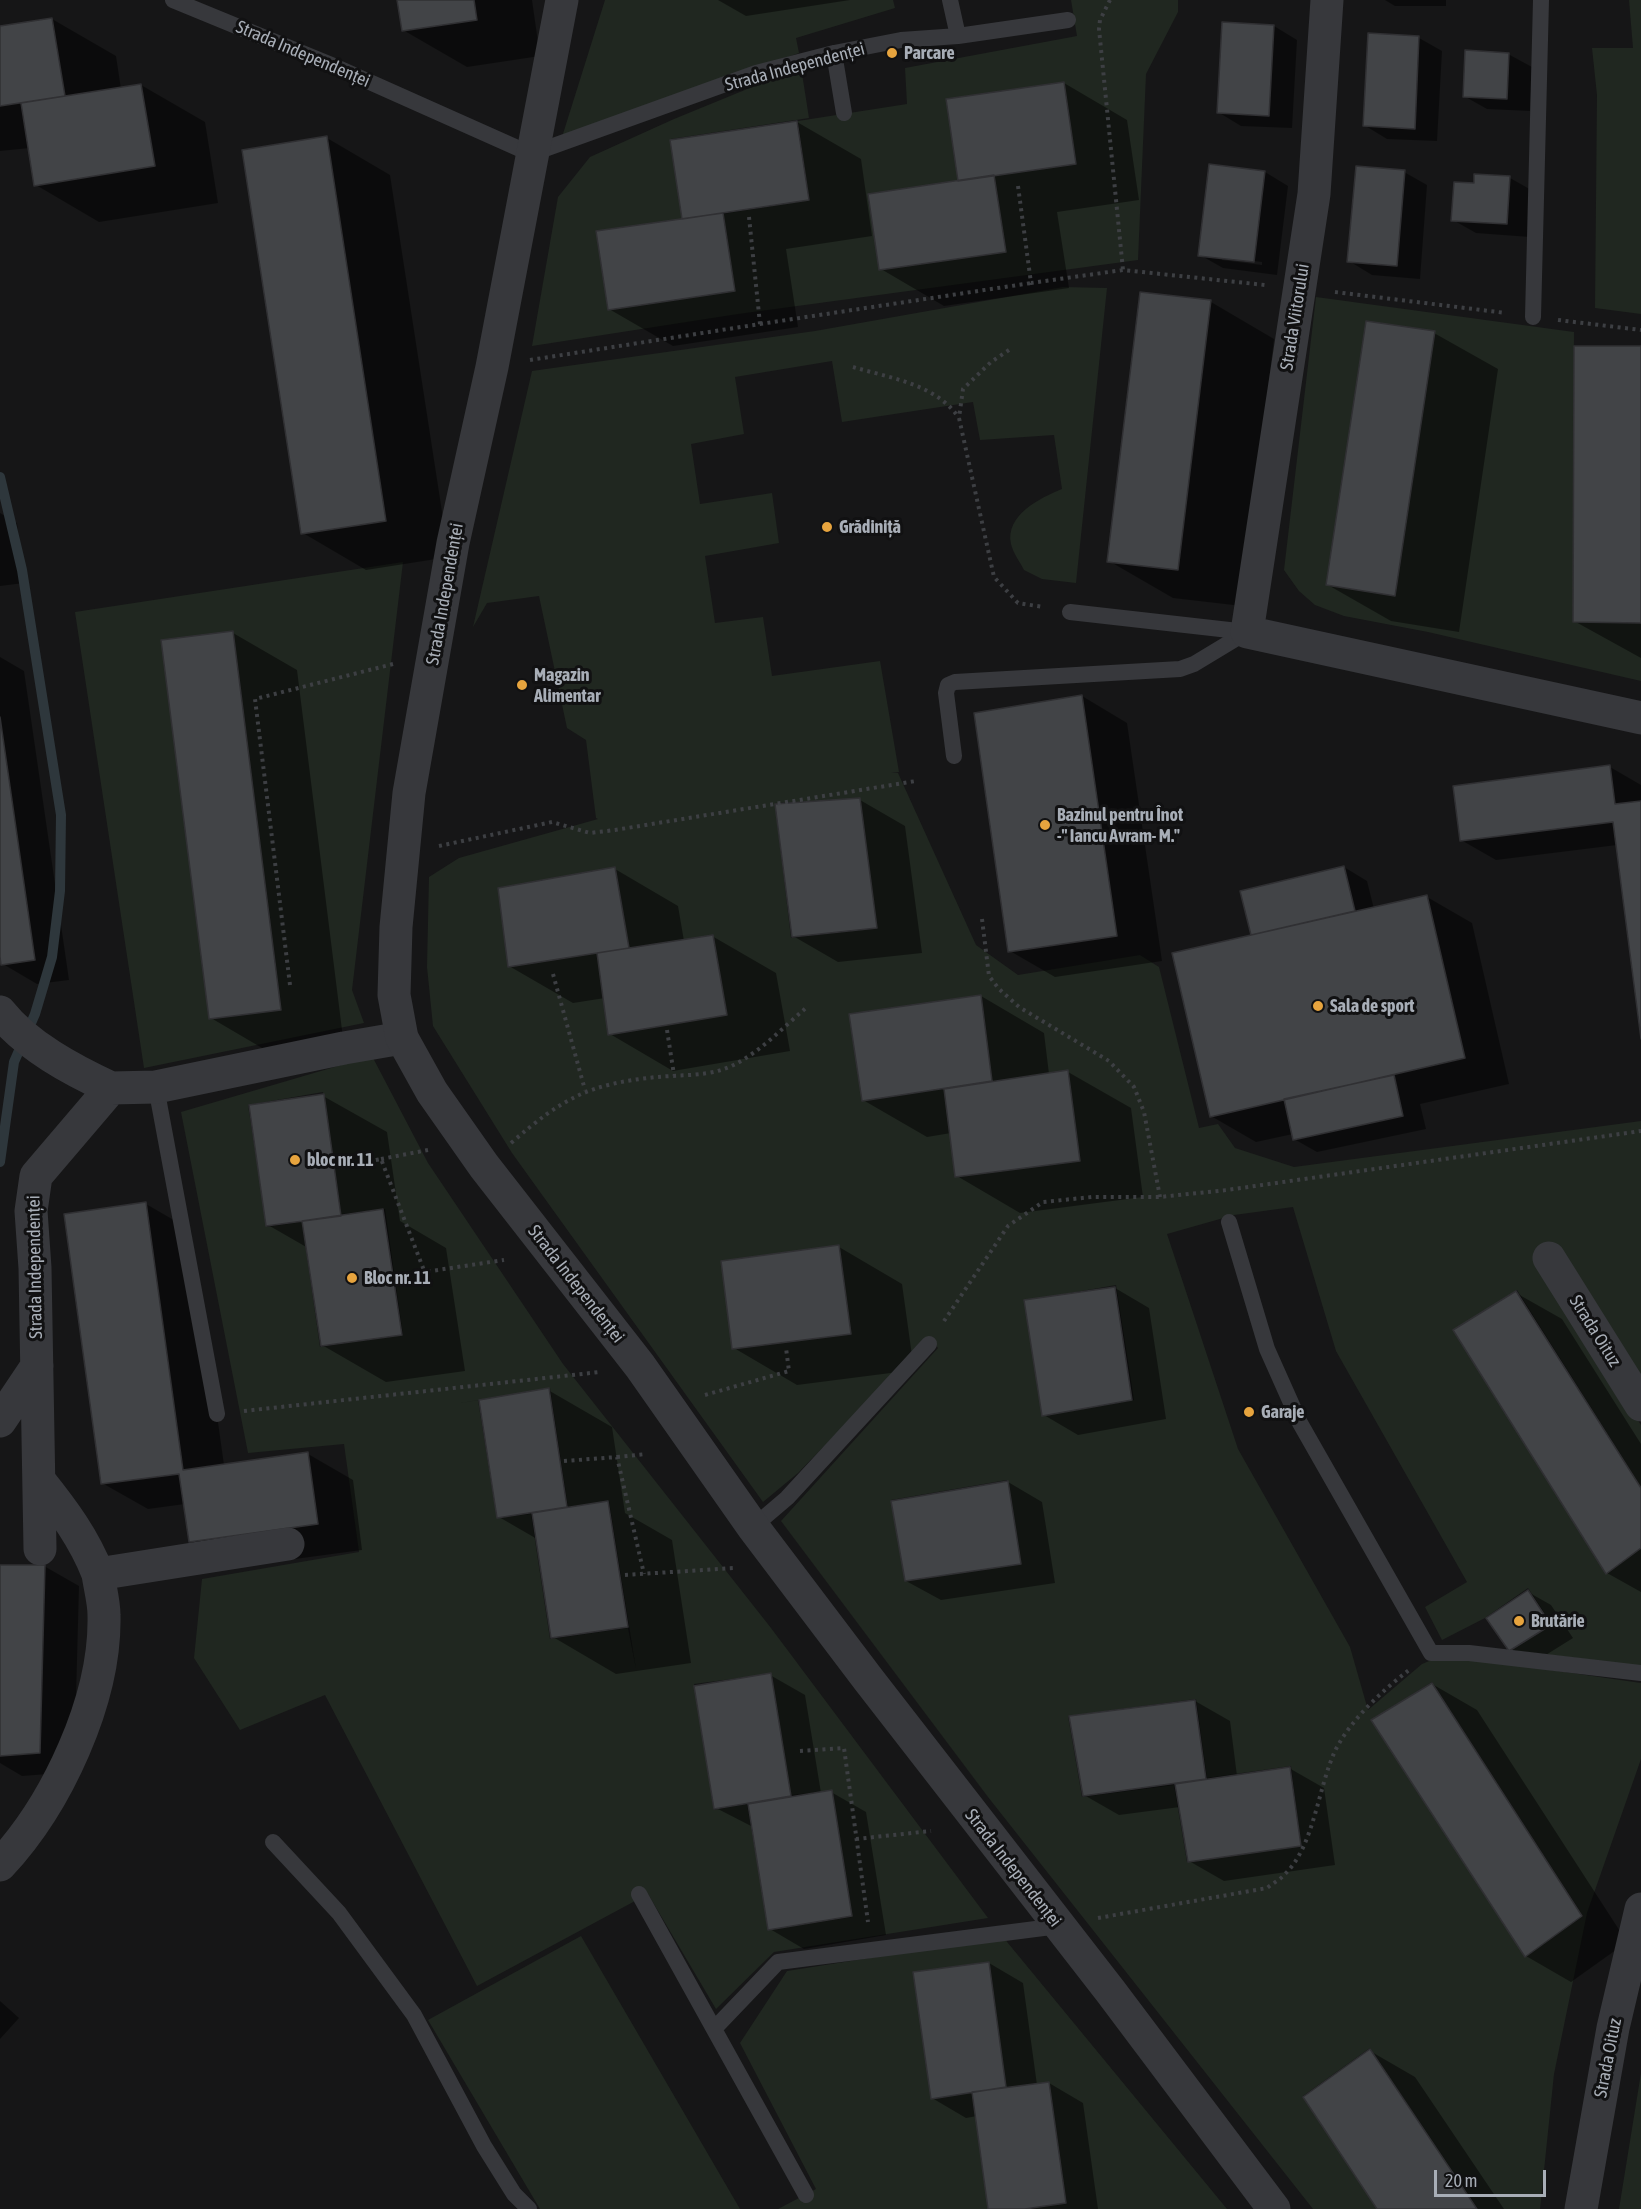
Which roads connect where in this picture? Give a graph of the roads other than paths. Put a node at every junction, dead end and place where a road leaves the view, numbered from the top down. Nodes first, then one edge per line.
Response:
1 (173, 0) edge
2 (562, 0) edge
3 (950, 0) edge
4 (1327, 0) edge
5 (1541, 0) edge
6 (1068, 20) dead end
7 (958, 36) junction
8 (834, 53) junction
9 (844, 113) dead end
10 (531, 154) junction
11 (1533, 317) road end
12 (1071, 612) road end
13 (1247, 632) junction
14 (1641, 718) edge
15 (954, 756) dead end
16 (4, 1021) edge
17 (402, 1038) junction
18 (156, 1087) junction
19 (111, 1088) junction
20 (1229, 1222) dead end
21 (1550, 1258) dead end
22 (929, 1344) road end
23 (37, 1366) junction
24 (1641, 1405) edge
25 (217, 1414) road end
26 (0, 1421) edge
27 (39, 1480) junction
28 (753, 1527) junction
29 (288, 1544) dead end
30 (40, 1549) dead end
31 (98, 1574) junction
32 (1641, 1673) edge
33 (273, 1842) dead end
34 (0, 1864) edge
35 (639, 1894) dead end
36 (1641, 1909) edge
37 (1059, 1926) junction
38 (714, 2029) junction
39 (806, 2195) dead end
40 (529, 2209) edge
41 (1274, 2209) edge
42 (1581, 2209) edge

1 - 10 lane, Strada Independenței
2 - 10 street, Strada Independenței
3 - 7 lane
4 - 13 street, Strada Viitorului
5 - 11 lane
6 - 7 lane, Strada Independenței
7 - 8 lane, Strada Independenței
8 - 9 lane
8 - 10 lane, Strada Independenței
10 - 17 street, Strada Independenței
12 - 13 lane
13 - 14 street
13 - 15 lane
16 - 19 street
17 - 18 street
17 - 28 street, Strada Independenței
18 - 19 street
18 - 25 lane
19 - 23 street, Strada Independenței
20 - 32 lane
21 - 24 street, Strada Oituz
22 - 28 lane
23 - 26 street
23 - 27 street, Strada Independenței
27 - 30 street, Strada Independenței
27 - 31 street
28 - 37 street, Strada Independenței
29 - 31 street
31 - 34 street
33 - 40 lane
35 - 38 lane
36 - 42 street, Strada Oituz
37 - 38 lane
37 - 41 street, Strada Independenței
38 - 39 lane

